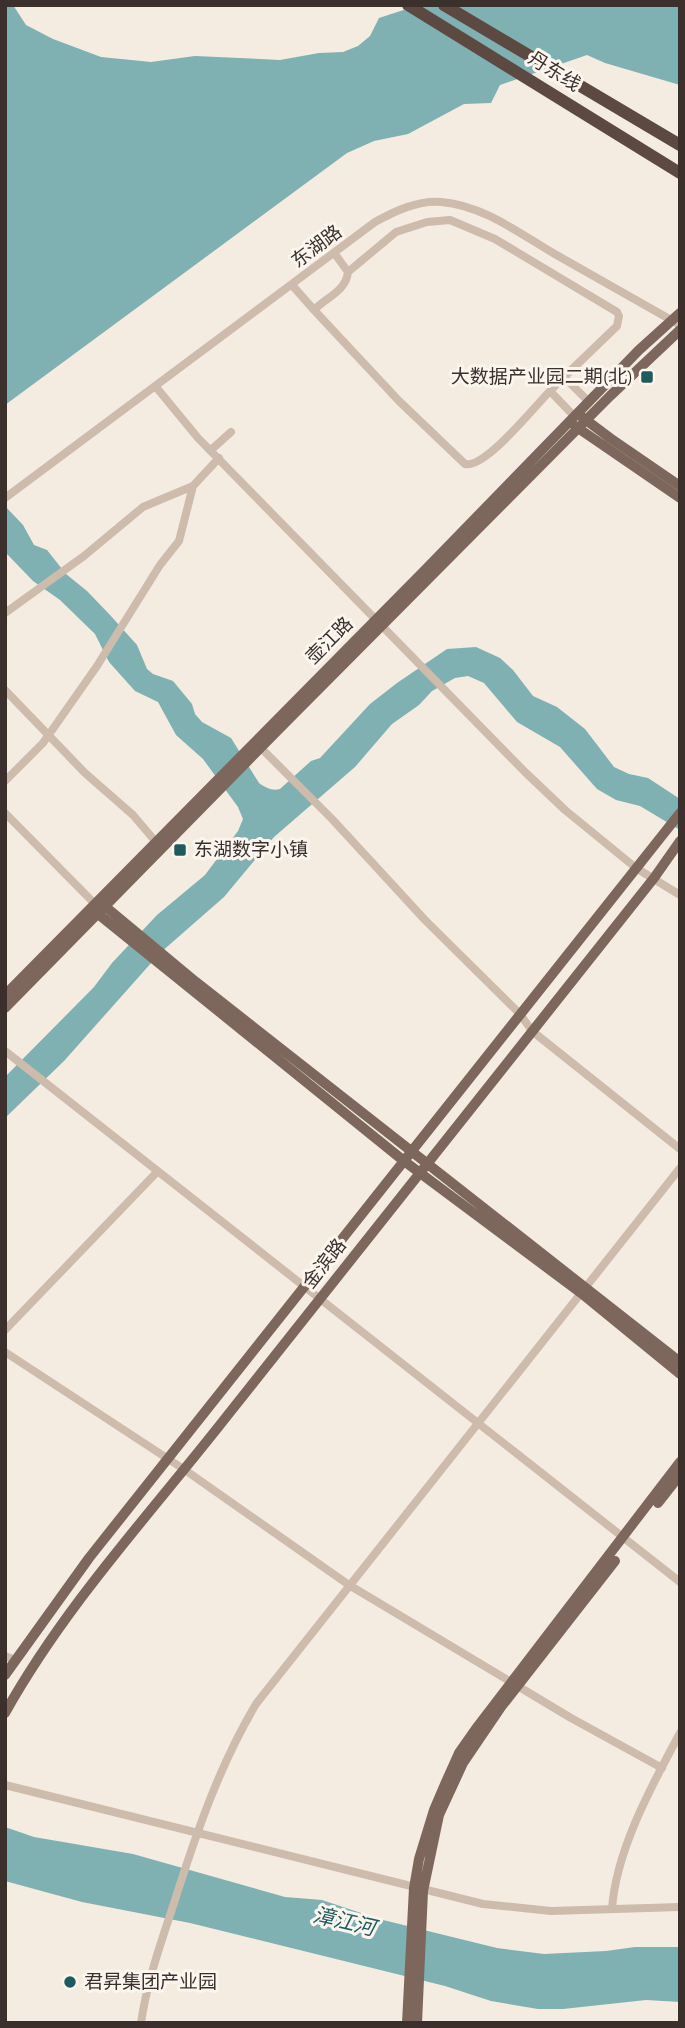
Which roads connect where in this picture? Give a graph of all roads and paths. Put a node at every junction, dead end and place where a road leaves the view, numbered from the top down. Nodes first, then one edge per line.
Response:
1 (408, 5) edge
2 (444, 5) edge
3 (680, 145) edge
4 (680, 173) edge
5 (335, 254) junction
6 (348, 272) junction
7 (292, 285) junction
8 (314, 310) junction
9 (678, 322) edge
10 (564, 377) junction
11 (156, 387) junction
12 (550, 391) junction
13 (589, 402) junction
14 (578, 420) junction
15 (231, 432) dead end
16 (211, 450) junction
17 (219, 458) junction
18 (193, 486) junction
19 (680, 486) edge
20 (7, 497) edge
21 (680, 498) edge
22 (5, 613) edge
23 (379, 622) junction
24 (6, 691) edge
25 (50, 734) junction
26 (254, 749) junction
27 (5, 781) edge
28 (216, 787) junction
29 (5, 813) edge
30 (680, 813) edge
31 (680, 841) edge
32 (156, 842) junction
33 (636, 867) junction
34 (654, 878) junction
35 (680, 895) edge
36 (97, 906) junction
37 (173, 968) junction
38 (5, 995) edge
39 (5, 1008) edge
40 (520, 1014) junction
41 (533, 1031) junction
42 (7, 1053) edge
43 (680, 1149) edge
44 (412, 1151) junction
45 (404, 1161) junction
46 (426, 1163) junction
47 (680, 1168) edge
48 (157, 1172) junction
49 (419, 1172) junction
50 (306, 1287) junction
51 (583, 1290) junction
52 (320, 1297) junction
53 (5, 1330) edge
54 (5, 1352) edge
55 (680, 1362) edge
56 (680, 1374) edge
57 (477, 1422) junction
58 (196, 1425) junction
59 (212, 1436) junction
60 (167, 1460) junction
61 (680, 1462) edge
62 (184, 1471) junction
63 (680, 1475) edge
64 (143, 1491) junction
65 (157, 1503) junction
66 (625, 1541) junction
67 (680, 1583) edge
68 (349, 1585) junction
69 (10, 1658) edge
70 (5, 1675) edge
71 (515, 1683) junction
72 (5, 1713) edge
73 (680, 1733) edge
74 (662, 1768) junction
75 (5, 1785) edge
76 (197, 1833) junction
77 (418, 1889) junction
78 (680, 1907) edge
79 (612, 1909) junction
80 (413, 1990) junction
81 (141, 2023) edge
82 (407, 2023) edge
83 (417, 2023) edge

1 - 4 highway, 丹东线
2 - 3 highway, 丹东线
5 - 6 street
5 - 7 street, 东湖路
5 - 9 street, 东湖路
6 - 8 street
6 - 10 street
7 - 8 street
7 - 11 street, 东湖路
8 - 12 street
9 - 13 main road, 壶江路
9 - 14 main road, 壶江路
10 - 12 street
10 - 13 street
11 - 16 street
11 - 20 street, 东湖路
12 - 14 street
13 - 14 main road, 壶江路
14 - 19 main road
14 - 21 main road
14 - 23 main road, 壶江路
15 - 16 street
16 - 17 street
17 - 18 street
17 - 23 street
18 - 22 street
18 - 25 street
23 - 26 main road, 壶江路
23 - 33 street
24 - 25 street
25 - 27 street
25 - 32 street
26 - 28 main road, 壶江路
26 - 40 street
28 - 32 main road, 壶江路
28 - 36 main road, 壶江路
29 - 36 street
30 - 33 main road, 金滨路
31 - 34 main road, 金滨路
32 - 36 main road, 壶江路
33 - 34 street
33 - 40 main road, 金滨路
34 - 35 street
34 - 41 main road, 金滨路
36 - 37 main road
36 - 38 main road, 壶江路
36 - 39 main road, 壶江路
37 - 44 main road
37 - 45 main road
40 - 41 street
40 - 44 main road, 金滨路
41 - 43 street
41 - 46 main road, 金滨路
42 - 48 street
44 - 45 main road, 金滨路
44 - 46 main road
45 - 49 main road
45 - 50 main road, 金滨路
46 - 49 main road, 金滨路
46 - 51 main road
47 - 51 street
48 - 50 street
48 - 53 street
49 - 51 main road
49 - 52 main road, 金滨路
50 - 52 street
50 - 58 main road, 金滨路
51 - 55 main road
51 - 56 main road
51 - 57 street
52 - 57 street
52 - 59 main road, 金滨路
54 - 60 street
57 - 66 street
57 - 68 street
58 - 59 main road
58 - 60 main road, 金滨路
59 - 62 main road, 金滨路
60 - 62 street
60 - 64 main road, 金滨路
61 - 66 main road
62 - 65 main road, 金滨路
62 - 68 street
63 - 66 main road
64 - 65 main road
64 - 69 main road, 金滨路
65 - 72 main road, 金滨路
66 - 67 street
66 - 71 main road
68 - 71 street
68 - 76 street
69 - 70 main road, 金滨路
71 - 74 street
71 - 77 main road
73 - 74 street
74 - 79 street
75 - 76 street
76 - 77 street
76 - 81 street
77 - 79 street
77 - 80 main road
78 - 79 street
80 - 82 main road
80 - 83 main road

